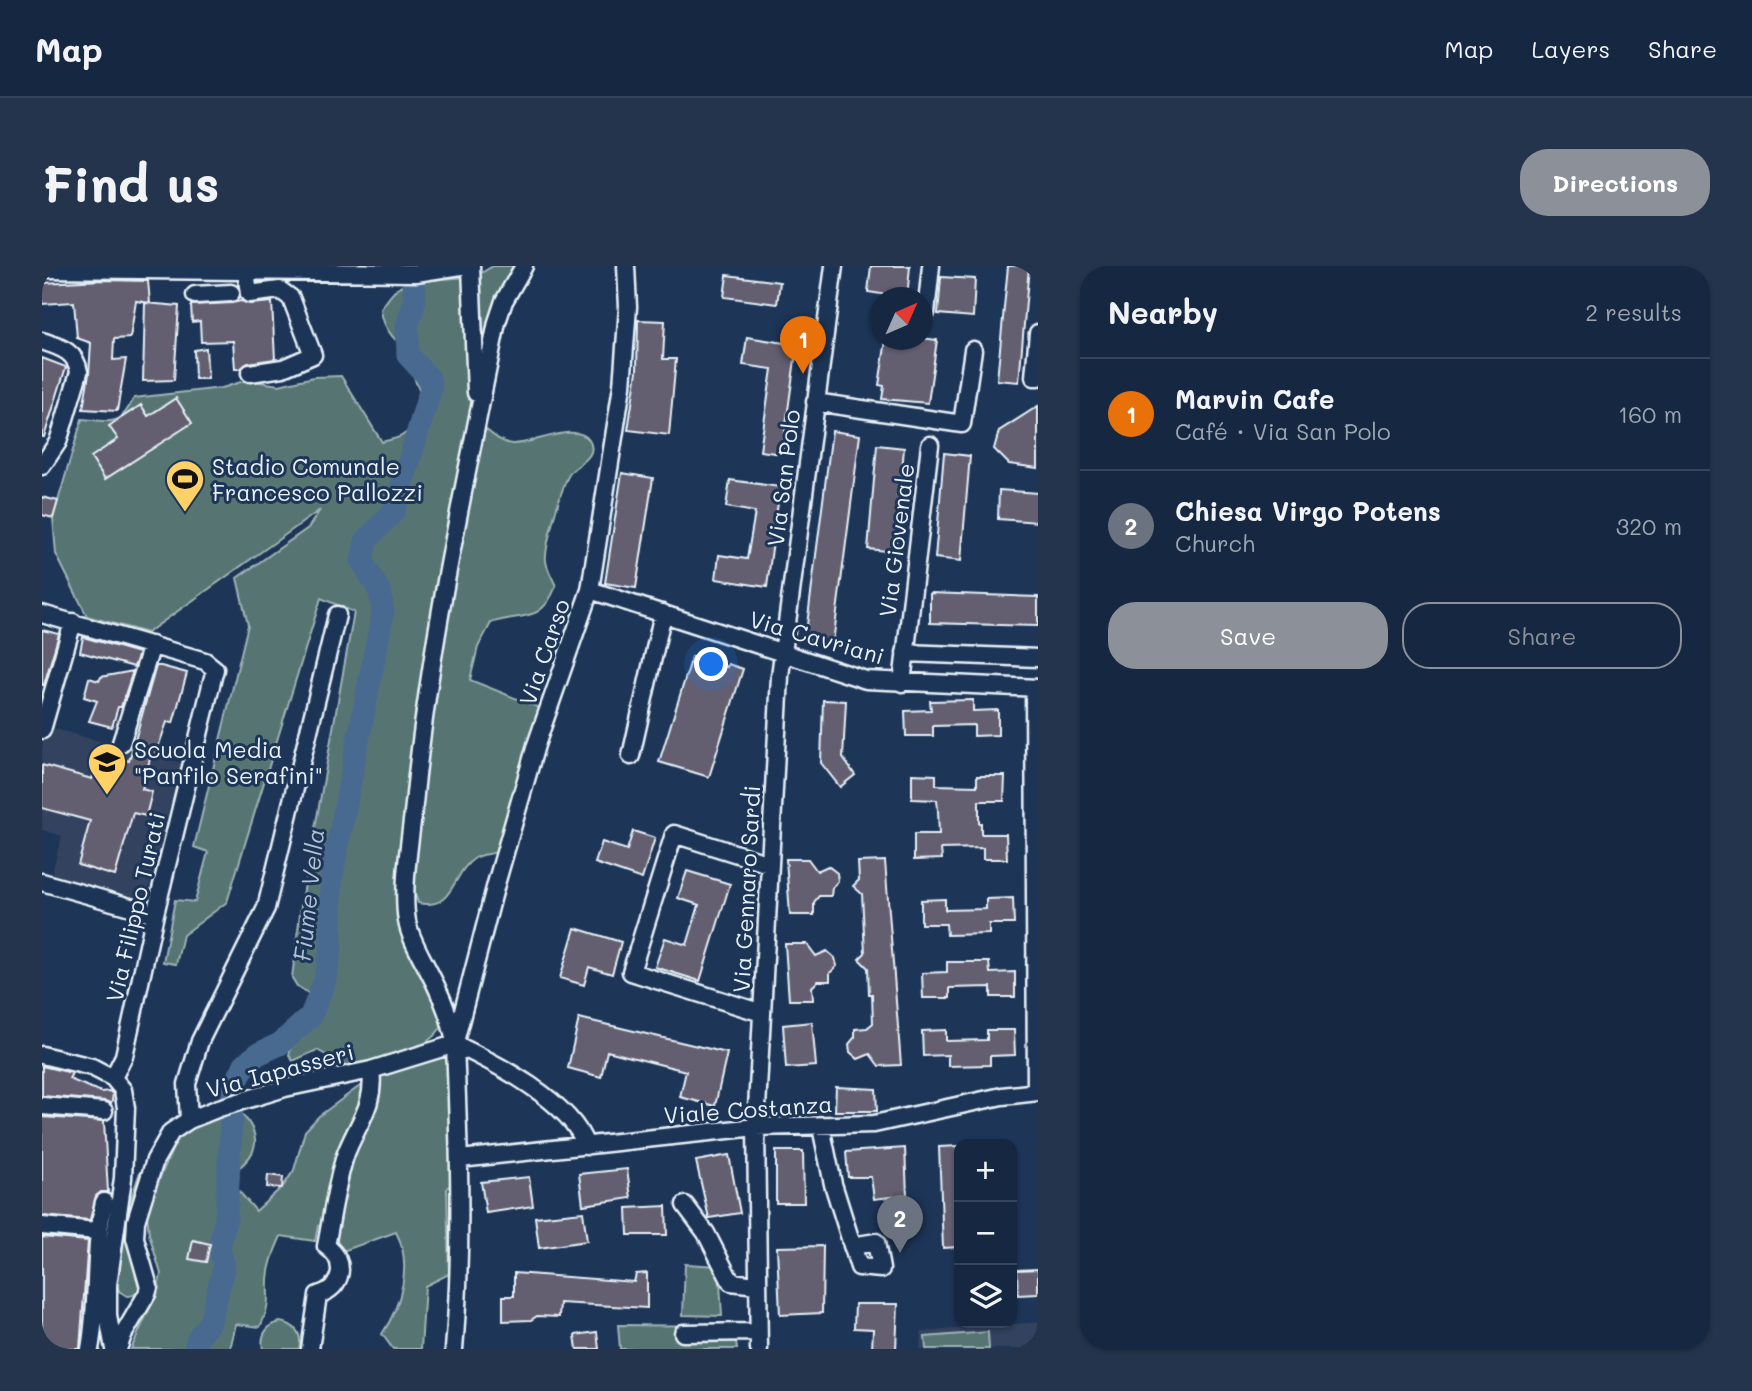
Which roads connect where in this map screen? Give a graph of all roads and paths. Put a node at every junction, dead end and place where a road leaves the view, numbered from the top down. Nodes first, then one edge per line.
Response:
1 (461, 266) edge
2 (471, 266) edge
3 (524, 266) edge
4 (626, 266) edge
5 (834, 266) edge
6 (931, 266) edge
7 (81, 267) edge
8 (121, 267) edge
9 (220, 269) edge
10 (42, 270) edge
11 (246, 271) junction
12 (929, 287) edge
13 (195, 295) dead end
14 (1038, 333) edge
15 (42, 341) edge
16 (973, 350) dead end
17 (250, 373) dead end
18 (1038, 377) edge
19 (815, 402) junction
20 (478, 418) junction
21 (930, 445) dead end
22 (42, 466) edge
23 (590, 590) junction
24 (663, 613) junction
25 (42, 614) edge
26 (337, 615) dead end
27 (73, 622) junction
28 (152, 645) junction
29 (783, 653) junction
30 (905, 653) junction
31 (1038, 658) edge
32 (902, 683) junction
33 (1036, 688) edge
34 (42, 730) edge
35 (121, 743) dead end
36 (631, 756) dead end
37 (769, 864) junction
38 (42, 882) edge
39 (155, 914) junction
40 (762, 1013) junction
41 (454, 1044) junction
42 (42, 1055) edge
43 (371, 1070) junction
44 (113, 1078) junction
45 (1037, 1092) edge
46 (42, 1106) edge
47 (104, 1111) dead end
48 (189, 1120) junction
49 (756, 1127) junction
50 (821, 1127) junction
51 (586, 1146) junction
52 (460, 1159) junction
53 (104, 1202) dead end
54 (685, 1205) dead end
55 (42, 1226) edge
56 (97, 1231) junction
57 (852, 1246) dead end
58 (757, 1285) junction
59 (143, 1300) junction
60 (101, 1316) junction
61 (758, 1332) junction
62 (683, 1333) dead end
63 (90, 1349) edge
64 (116, 1349) edge
65 (310, 1349) edge
66 (454, 1349) edge
67 (759, 1349) edge

1 - 11 street
2 - 20 street
3 - 20 street
4 - 23 street, Via Carso
5 - 19 street, Via San Polo
6 - 12 street
7 - 8 street
7 - 10 street
8 - 9 street
9 - 11 street
9 - 13 street
11 - 17 street
14 - 18 street
15 - 22 street
16 - 19 street
19 - 29 street, Via San Polo
20 - 41 street
21 - 30 street, Via Giovenale
23 - 24 street, Via Cavriani
23 - 41 street, Via Carso
24 - 29 street, Via Cavriani
24 - 36 street
25 - 27 street
26 - 48 street
27 - 28 street
27 - 34 street
28 - 35 street
28 - 39 street, Via Filippo Turati
29 - 32 street, Via Cavriani
29 - 37 street, Via Gennaro Sardi
30 - 31 street
30 - 32 street, Via Giovenale
32 - 33 street, Via Cavriani
33 - 45 street
37 - 40 street, Via Gennaro Sardi
37 - 40 street
38 - 39 street
39 - 44 street, Via Filippo Turati
40 - 49 street, Via Gennaro Sardi
41 - 43 street, Via Iapasseri
41 - 51 street
41 - 52 street
42 - 44 street
43 - 48 street, Via Iapasseri
43 - 65 street
44 - 60 street
45 - 50 street, Viale Costanza
46 - 47 street
48 - 59 street, Via Iapasseri
49 - 50 street, Viale Costanza
49 - 51 street, Viale Costanza
49 - 58 street, Via Gennaro Sardi
50 - 57 street
51 - 52 street, Viale Costanza
52 - 66 street
53 - 56 street
54 - 58 street
55 - 56 street
56 - 60 street
58 - 61 street, Via Gennaro Sardi
59 - 60 street
59 - 64 street, Via Iapasseri
60 - 63 street
60 - 64 street
61 - 62 street
61 - 67 street, Via Gennaro Sardi

